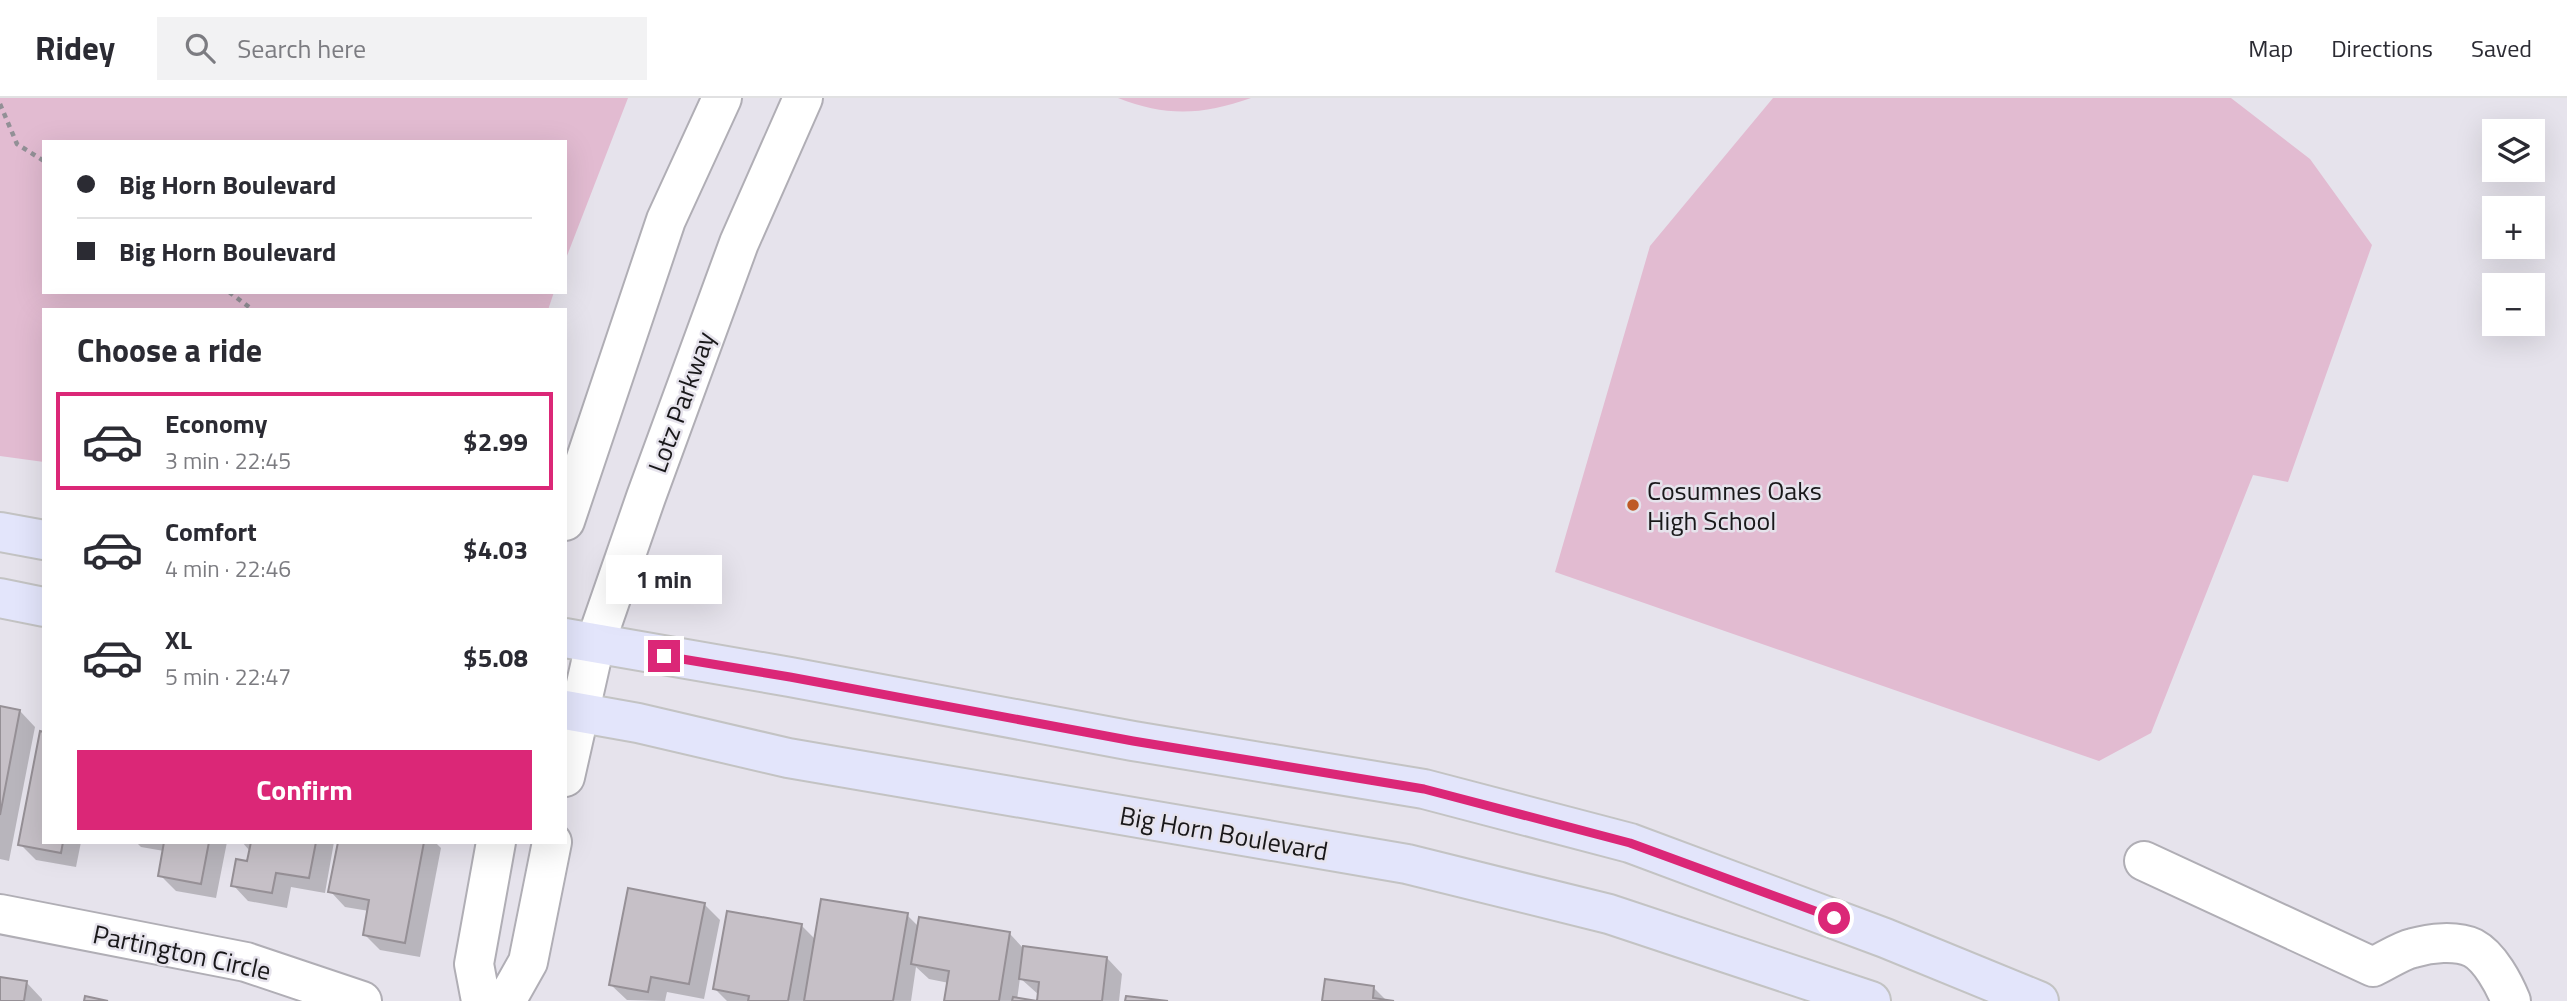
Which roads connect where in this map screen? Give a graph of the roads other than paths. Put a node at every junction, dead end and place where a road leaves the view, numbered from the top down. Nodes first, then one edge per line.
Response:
1 (722, 98) edge
2 (803, 98) edge
3 (567, 516) edge
4 (0, 532) edge
5 (42, 540) edge
6 (0, 598) edge
7 (42, 607) edge
8 (580, 641) edge
9 (572, 711) edge
10 (567, 758) edge
11 (496, 844) edge
12 (552, 844) edge
13 (2144, 861) dead end
14 (0, 914) edge
15 (362, 1001) edge
16 (481, 1001) edge
17 (506, 1001) edge
18 (1871, 1001) edge
19 (2039, 1001) edge
20 (2511, 1001) edge

1 - 3 street
2 - 8 street, Lotz Parkway
4 - 5 main road
6 - 7 main road
8 - 9 street, Lotz Parkway
8 - 19 main road
9 - 10 street, Lotz Parkway
9 - 18 main road, Big Horn Boulevard
11 - 16 street
12 - 17 street
13 - 20 street
14 - 15 street, Partington Circle

